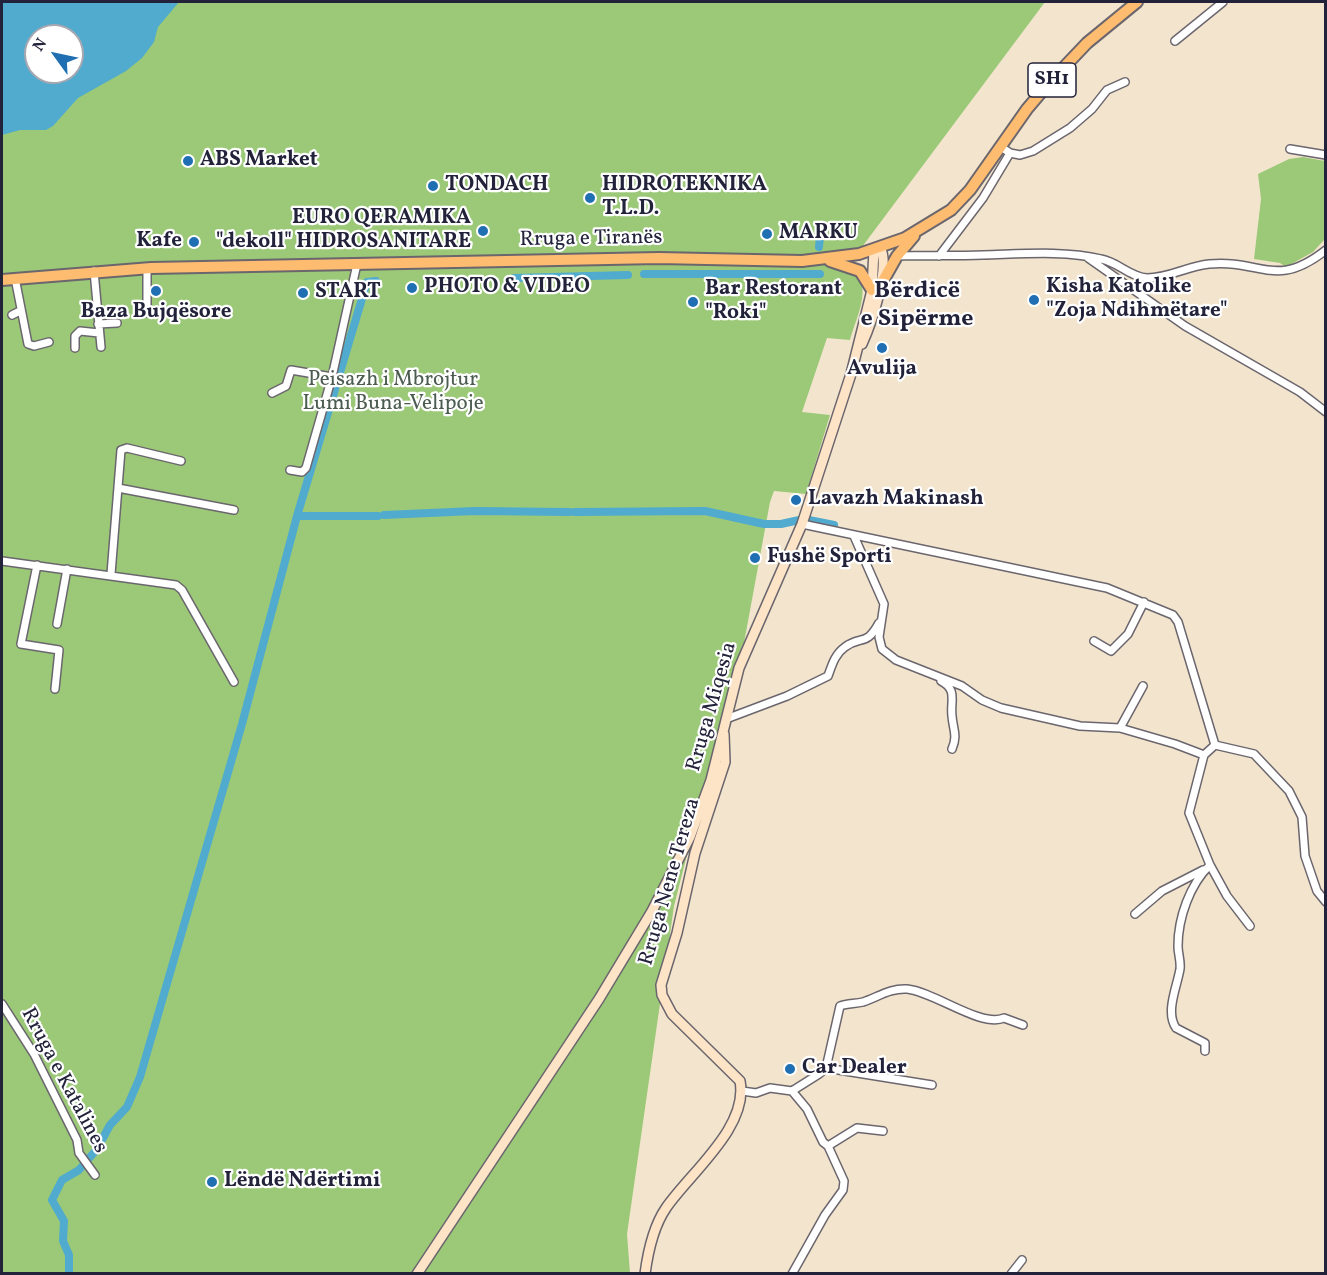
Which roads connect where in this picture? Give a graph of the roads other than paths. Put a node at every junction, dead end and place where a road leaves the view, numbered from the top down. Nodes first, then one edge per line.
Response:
1 (1137, 2) edge
2 (1223, 2) edge
3 (1174, 41) dead end
4 (1125, 82) dead end
5 (1290, 149) dead end
6 (1006, 150) junction
7 (1326, 155) edge
8 (920, 231) junction
9 (877, 248) junction
10 (1326, 250) edge
11 (897, 256) junction
12 (939, 256) junction
13 (1088, 258) junction
14 (824, 259) junction
15 (357, 264) junction
16 (147, 268) junction
17 (94, 271) junction
18 (15, 278) junction
19 (2, 280) edge
20 (876, 289) junction
21 (20, 312) junction
22 (147, 313) dead end
23 (12, 315) dead end
24 (117, 322) dead end
25 (98, 324) junction
26 (99, 333) junction
27 (49, 342) dead end
28 (100, 347) dead end
29 (75, 348) dead end
30 (332, 377) junction
31 (272, 393) dead end
32 (1326, 412) edge
33 (181, 460) dead end
34 (290, 470) dead end
35 (118, 488) junction
36 (234, 510) dead end
37 (803, 522) junction
38 (854, 536) junction
39 (2, 561) edge
40 (38, 565) junction
41 (67, 569) junction
42 (111, 574) junction
43 (1144, 603) junction
44 (880, 620) junction
45 (57, 624) dead end
46 (1094, 641) dead end
47 (929, 673) junction
48 (234, 682) dead end
49 (1143, 686) dead end
50 (55, 689) dead end
51 (726, 719) junction
52 (1120, 728) junction
53 (723, 730) junction
54 (1215, 745) junction
55 (952, 749) dead end
56 (1203, 756) junction
57 (1208, 866) junction
58 (1326, 903) edge
59 (1135, 914) dead end
60 (1250, 926) dead end
61 (2, 1004) edge
62 (1023, 1025) dead end
63 (1205, 1051) dead end
64 (826, 1068) junction
65 (932, 1085) dead end
66 (742, 1091) junction
67 (792, 1091) junction
68 (883, 1131) dead end
69 (828, 1146) junction
70 (95, 1175) dead end
71 (1022, 1260) dead end
72 (417, 1274) edge
73 (645, 1274) edge
74 (792, 1274) edge
75 (1011, 1274) edge

1 - 6 main road, SH1
2 - 3 street
4 - 6 street
5 - 7 street
6 - 8 main road, SH1
6 - 12 street
8 - 9 main road, SH1
8 - 11 main road
9 - 14 main road, SH1
9 - 20 main road, Rruga Miqesia
10 - 13 street
11 - 12 street
11 - 20 main road
12 - 13 street
13 - 32 street
14 - 15 main road, Rruga e Tiranës / SH1
14 - 20 main road
15 - 16 main road, Rruga e Tiranës / SH1
15 - 30 street
16 - 17 main road, Rruga e Tiranës / SH1
16 - 22 street
17 - 18 main road, Rruga e Tiranës / SH1
17 - 25 street
18 - 19 main road, Rruga e Tiranës / SH1
18 - 21 street
20 - 37 main road, Rruga Miqesia
21 - 23 street
21 - 27 street
24 - 25 street
25 - 26 street
26 - 28 street
26 - 29 street
30 - 31 street
30 - 34 street
33 - 35 street
35 - 36 street
35 - 42 street
37 - 38 street
37 - 51 main road, Rruga Miqesia
38 - 43 street
38 - 44 street
39 - 40 street
40 - 41 street
40 - 50 street
41 - 42 street
41 - 45 street
42 - 48 street
43 - 46 street
43 - 54 street
44 - 47 street
44 - 51 street
47 - 52 street
47 - 55 street
49 - 52 street
51 - 53 main road, Rruga Miqesia
52 - 56 street
53 - 66 main road, Rruga Nene Tereza
53 - 72 main road, Rruga Miqesia
54 - 56 street
54 - 58 street
56 - 57 street
57 - 59 street
57 - 60 street
57 - 63 street
61 - 70 street, Rruga e Katalines
62 - 64 street
64 - 65 street
64 - 67 street
66 - 67 street
66 - 73 main road
67 - 69 street
68 - 69 street
69 - 74 street
71 - 75 street

